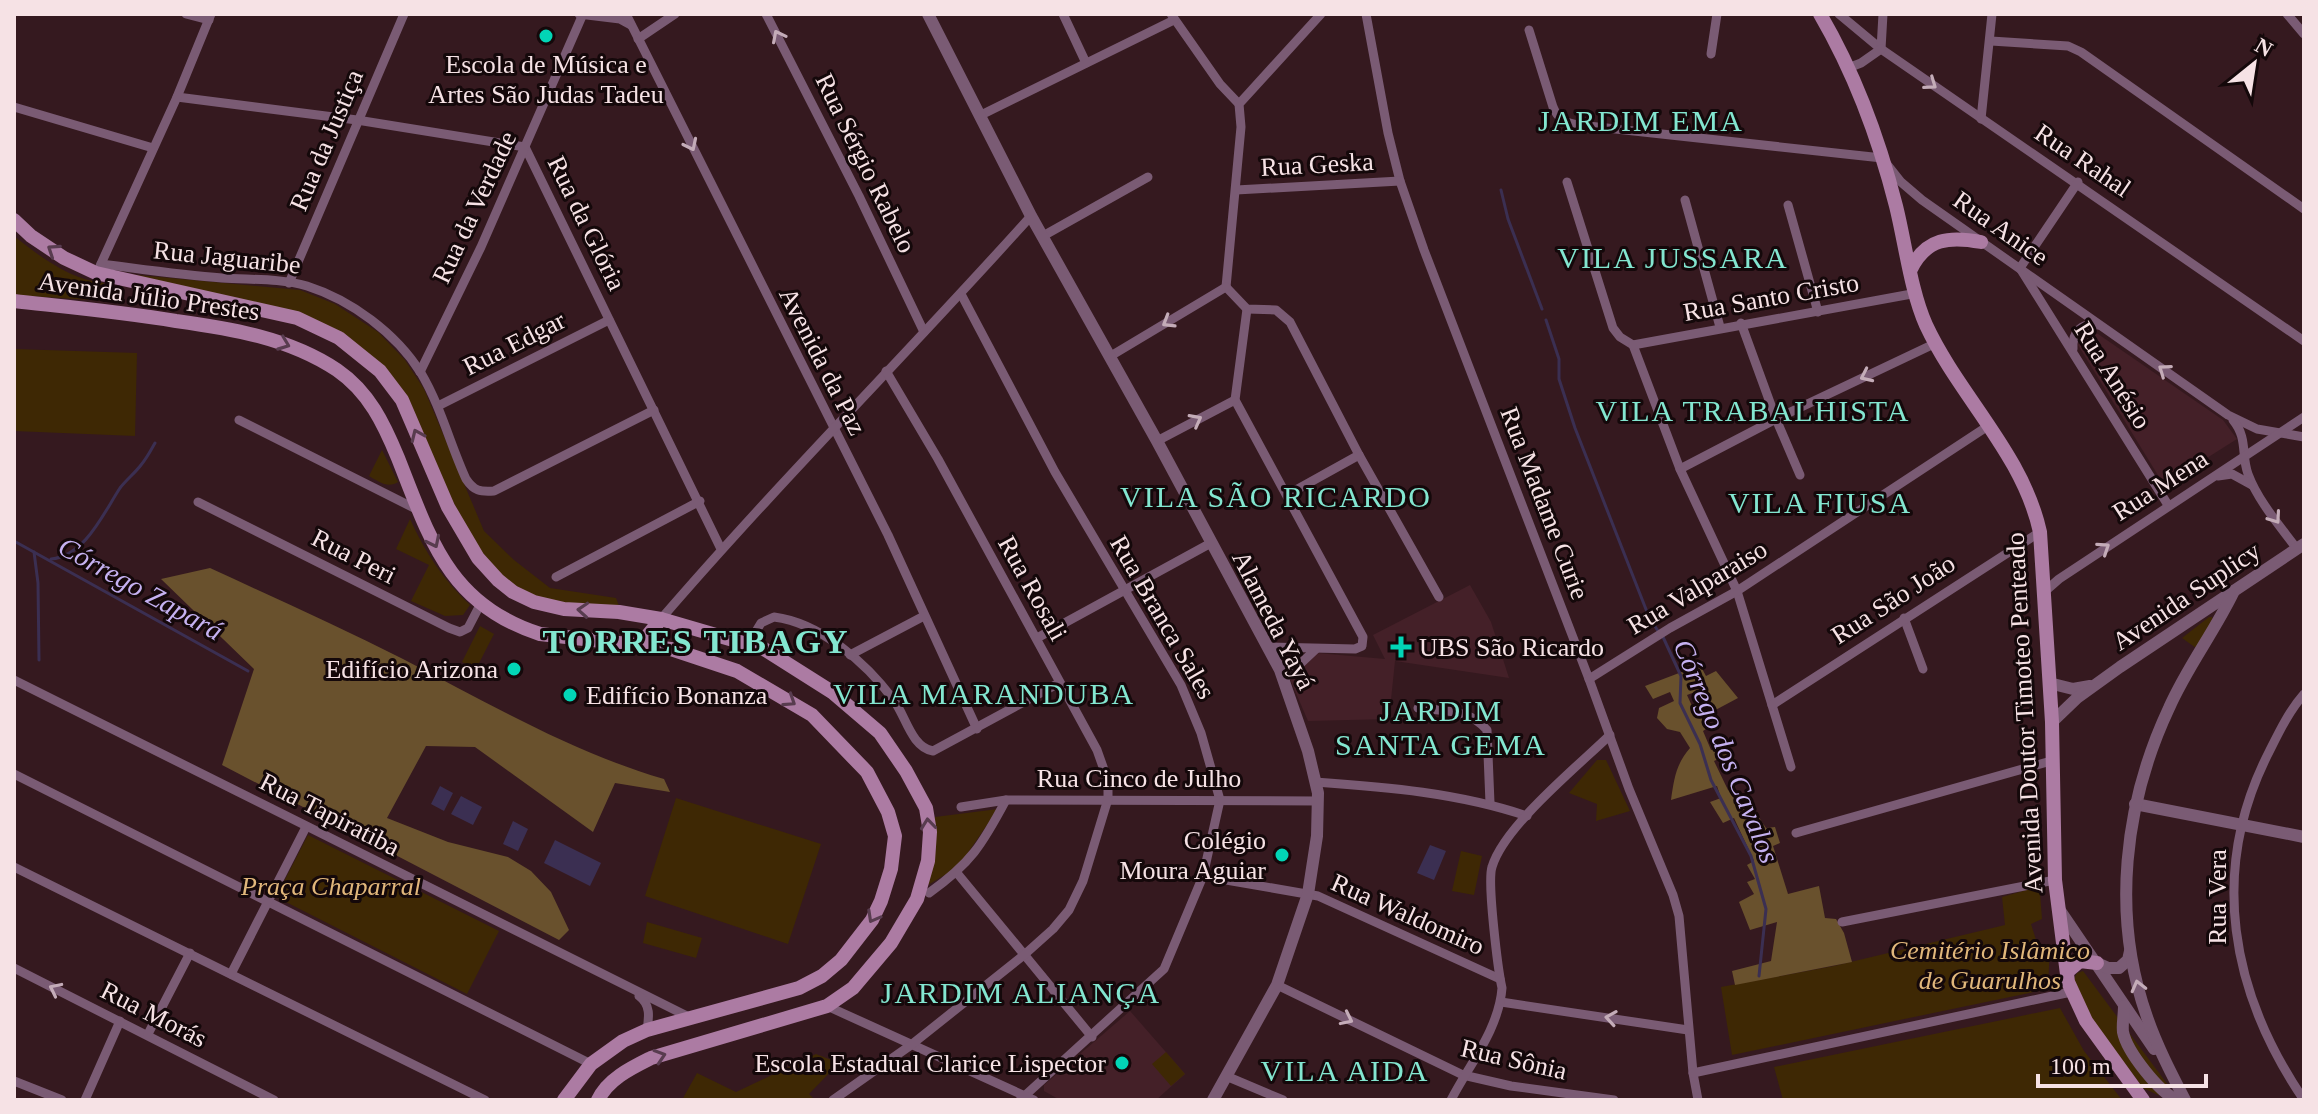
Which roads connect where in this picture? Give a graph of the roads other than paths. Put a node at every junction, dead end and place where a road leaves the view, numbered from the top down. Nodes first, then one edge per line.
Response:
1 (186, 14) edge
2 (404, 14) edge
3 (582, 14) edge
4 (626, 14) edge
5 (675, 14) edge
6 (766, 14) edge
7 (928, 14) edge
8 (1063, 14) edge
9 (1321, 14) edge
10 (1366, 14) edge
11 (1717, 14) edge
12 (1820, 14) edge
13 (1839, 14) edge
14 (1883, 14) edge
15 (1992, 14) edge
16 (2287, 14) edge
17 (210, 17) edge
18 (1173, 17) edge
19 (631, 25) junction
20 (1529, 30) dead end
21 (2304, 34) edge
22 (638, 39) junction
23 (1991, 41) junction
24 (1881, 49) junction
25 (1711, 54) dead end
26 (1086, 63) junction
27 (1855, 70) junction
28 (177, 97) junction
29 (1239, 104) junction
30 (14, 107) edge
31 (979, 116) junction
32 (1981, 119) junction
33 (357, 120) junction
34 (525, 147) junction
35 (153, 148) junction
36 (1882, 158) junction
37 (1148, 177) dead end
38 (1400, 181) junction
39 (1567, 182) dead end
40 (2078, 182) junction
41 (1236, 190) junction
42 (1685, 200) dead end
43 (1788, 205) dead end
44 (2304, 209) edge
45 (1031, 216) junction
46 (14, 220) edge
47 (1043, 236) junction
48 (1981, 242) junction
49 (2020, 268) junction
50 (99, 269) junction
51 (1911, 269) junction
52 (289, 283) junction
53 (1226, 287) junction
54 (1917, 293) junction
55 (961, 294) junction
56 (14, 301) edge
57 (1247, 309) junction
58 (1818, 312) junction
59 (609, 320) junction
60 (1741, 323) junction
61 (2102, 326) junction
62 (1720, 327) junction
63 (924, 332) junction
64 (2304, 341) edge
65 (1936, 343) junction
66 (1633, 345) junction
67 (2073, 349) junction
68 (1109, 357) junction
69 (886, 371) junction
70 (420, 372) junction
71 (1235, 400) junction
72 (438, 406) junction
73 (654, 410) junction
74 (2228, 415) junction
75 (2304, 417) edge
76 (1776, 419) junction
77 (239, 420) dead end
78 (1988, 426) junction
79 (832, 428) junction
80 (2278, 432) junction
81 (2304, 437) edge
82 (1157, 441) junction
83 (1359, 455) junction
84 (2246, 455) junction
85 (1680, 469) junction
86 (405, 475) junction
87 (1800, 475) dead end
88 (2215, 477) junction
89 (2254, 487) junction
90 (384, 492) junction
91 (1287, 495) junction
92 (700, 501) junction
93 (198, 502) dead end
94 (2168, 505) junction
95 (418, 510) junction
96 (2040, 532) junction
97 (1211, 543) junction
98 (2300, 547) edge
99 (721, 549) junction
100 (556, 577) dead end
101 (1737, 591) junction
102 (2234, 591) junction
103 (1124, 593) junction
104 (2043, 593) junction
105 (1439, 597) dead end
106 (480, 605) junction
107 (924, 616) junction
108 (1904, 618) junction
109 (661, 619) junction
110 (1037, 638) junction
111 (749, 643) junction
112 (640, 645) junction
113 (1267, 647) junction
114 (665, 648) junction
115 (1316, 649) junction
116 (850, 655) junction
117 (1923, 669) dead end
118 (1589, 679) junction
119 (14, 680) edge
120 (1283, 680) junction
121 (1059, 683) junction
122 (2049, 683) junction
123 (2093, 686) junction
124 (2304, 694) edge
125 (1772, 705) junction
126 (1418, 708) dead end
127 (2052, 722) junction
128 (977, 729) junction
129 (1610, 735) junction
130 (2051, 761) junction
131 (1791, 767) dead end
132 (14, 774) edge
133 (1315, 782) junction
134 (1108, 799) junction
135 (1006, 800) junction
136 (1220, 800) junction
137 (1318, 801) junction
138 (1490, 803) junction
139 (2135, 804) junction
140 (961, 807) dead end
141 (1527, 816) junction
142 (2240, 823) junction
143 (306, 827) junction
144 (1796, 833) dead end
145 (2304, 837) edge
146 (14, 867) edge
147 (957, 873) junction
148 (1203, 876) junction
149 (2055, 880) junction
150 (929, 893) dead end
151 (1308, 894) junction
152 (268, 902) junction
153 (2059, 909) junction
154 (1842, 922) dead end
155 (2130, 948) junction
156 (190, 953) junction
157 (1024, 955) junction
158 (2097, 963) junction
159 (14, 968) edge
160 (2067, 972) junction
161 (231, 974) junction
162 (1500, 979) junction
163 (1277, 985) junction
164 (627, 986) junction
165 (2071, 992) junction
166 (1501, 1002) junction
167 (827, 1006) junction
168 (2124, 1006) junction
169 (692, 1018) junction
170 (120, 1021) junction
171 (647, 1030) junction
172 (1688, 1030) junction
173 (148, 1034) junction
174 (1092, 1037) junction
175 (911, 1045) junction
176 (591, 1064) junction
177 (1693, 1073) junction
178 (2172, 1074) junction
179 (1463, 1075) junction
180 (1226, 1076) junction
181 (14, 1081) edge
182 (1544, 1096) edge
183 (1026, 1099) edge
184 (62, 1100) edge
185 (85, 1100) edge
186 (274, 1100) edge
187 (485, 1100) edge
188 (564, 1100) edge
189 (598, 1100) edge
190 (833, 1100) edge
191 (1213, 1100) edge
192 (1283, 1100) edge
193 (1451, 1100) edge
194 (1614, 1100) edge
195 (1698, 1100) edge
196 (2143, 1100) edge
197 (2177, 1100) edge
198 (2185, 1100) edge
199 (2304, 1100) edge

1 - 17 street
2 - 33 street, Rua da Justiça
3 - 19 street
3 - 34 street, Rua da Verdade
4 - 19 street, Avenida da Paz
5 - 22 street
63 -> 6 street, Rua Sérgio Rabelo
7 - 31 street, Alameda Yayá
8 - 26 street
9 - 29 street
10 - 38 street, Rua Madame Curie
11 - 25 street
12 - 27 main road, Avenida Doutor Timoteo Penteado
13 - 24 street, Rua Rahal
14 - 24 street
15 - 23 street
16 - 21 street
17 - 28 street
18 - 26 street
18 - 29 street
19 - 22 street, Avenida da Paz
20 - 36 street
22 -> 79 street, Avenida da Paz
23 - 32 street
23 - 44 street
24 - 27 street
24 -> 32 street, Rua Rahal
26 - 31 street
27 - 36 main road, Avenida Doutor Timoteo Penteado
28 - 33 street, Rua da Glória
28 - 35 street
29 - 41 street
30 - 35 street
31 - 45 street, Alameda Yayá
32 - 40 street, Rua Rahal
33 - 34 street, Rua da Glória
33 - 52 street, Rua da Justiça
34 - 59 street, Rua da Glória
34 - 70 street, Rua da Verdade
35 - 50 street
36 - 48 street, Rua Anice
36 - 51 main road, Avenida Doutor Timoteo Penteado
37 - 47 street
38 - 41 street, Rua Geska
38 - 118 street, Rua Madame Curie
39 - 66 street
40 - 49 street
40 - 64 street, Rua Rahal
41 - 53 street
42 - 62 street
43 - 58 street
45 - 47 street, Alameda Yayá
45 - 55 street
50 -> 46 main road, Avenida Júlio Prestes
47 - 68 street, Alameda Yayá
48 - 49 street, Rua Anice
48 - 51 main road
49 - 61 street, Rua Anice
49 - 67 street, Rua Anésio
50 - 52 street, Rua Jaguaribe
109 -> 50 main road, Avenida Júlio Prestes
51 - 54 main road, Avenida Doutor Timoteo Penteado
52 - 70 street, Rua Jaguaribe
53 - 57 street
53 -> 68 street
54 - 58 street, Rua Santo Cristo
54 - 65 main road, Avenida Doutor Timoteo Penteado
55 - 63 street
55 - 103 street, Rua Branca Sales
56 -> 86 main road, Avenida Júlio Prestes
57 - 71 street
57 - 83 street
58 - 60 street, Rua Santo Cristo
59 - 72 street, Rua Edgar
59 - 73 street, Rua da Glória
60 - 62 street, Rua Santo Cristo
60 - 76 street
61 - 67 street
74 -> 61 street, Rua Anice
62 - 66 street, Rua Santo Cristo
63 - 69 street
65 -> 76 street
65 - 78 main road, Avenida Doutor Timoteo Penteado
66 - 85 street
67 - 94 street, Rua Anésio
68 - 82 street, Alameda Yayá
69 - 79 street
69 - 110 street, Rua Rosali
70 - 72 street, Rua Jaguaribe
82 -> 71 street
71 - 91 street
72 - 73 street, Rua Jaguaribe
73 - 92 street, Rua da Glória
74 - 80 street, Rua Anice
74 - 84 street, Rua Anice
75 - 80 street, Rua Mena
76 - 85 street
76 - 87 street
77 - 90 street
78 - 96 main road, Avenida Doutor Timoteo Penteado
78 - 101 street, Rua Valparaiso
79 - 99 street
79 - 107 street, Avenida da Paz
80 - 81 street, Rua Anice
80 - 84 street, Rua Mena
82 - 97 street, Alameda Yayá
83 - 91 street
83 - 105 street
84 - 88 street, Rua Mena
84 - 89 street, Rua Anice
85 - 101 street
86 - 90 street
86 - 95 main road, Avenida Júlio Prestes
88 - 89 street
88 - 94 street, Rua Mena
89 -> 98 street
90 - 95 street
91 - 115 street
92 - 99 street, Rua da Glória
92 - 100 street
93 - 106 street, Rua Peri
104 -> 94 street, Rua Mena
95 -> 106 main road, Avenida Júlio Prestes
96 - 104 main road, Avenida Doutor Timoteo Penteado
96 - 108 street, Rua São João
97 - 103 street
97 - 113 street, Alameda Yayá
98 - 102 street, Avenida Suplicy
99 - 109 street
101 - 118 street, Rua Valparaiso
101 - 125 street
102 - 123 street, Avenida Suplicy
102 - 139 street
103 - 110 street
103 - 136 street, Rua Branca Sales
104 - 122 main road, Avenida Doutor Timoteo Penteado
106 - 112 main road, Avenida Júlio Prestes
107 - 116 street
107 - 128 street, Avenida da Paz
108 - 117 street
108 - 125 street, Rua São João
109 - 111 main road, Avenida Júlio Prestes
109 - 112 main road
109 - 114 main road
110 - 121 street, Rua Rosali
111 - 116 street
167 -> 111 main road, Avenida Júlio Prestes
112 - 114 main road, Avenida Júlio Prestes
113 - 115 street
113 - 120 street, Alameda Yayá
114 -> 169 main road, Avenida Júlio Prestes
115 - 120 street
116 - 128 street
118 - 129 street, Rua Madame Curie
119 - 143 street, Rua Tapiratiba
120 - 133 street, Alameda Yayá
121 - 128 street
121 - 134 street, Rua Rosali
122 - 123 street
122 - 127 main road, Avenida Doutor Timoteo Penteado
123 - 127 street, Avenida Suplicy
124 - 142 street, Rua Vera
125 - 131 street
126 - 138 street
127 - 130 main road, Avenida Doutor Timoteo Penteado
129 - 141 street
129 - 172 street, Rua Madame Curie
130 - 144 street
130 - 149 main road, Avenida Doutor Timoteo Penteado
132 - 152 street
133 - 137 street, Alameda Yayá
133 - 138 street
134 - 135 street, Rua Cinco de Julho
134 - 136 street, Rua Cinco de Julho
134 - 157 street, Rua Rosali
135 - 140 street, Rua Cinco de Julho
135 - 147 street
136 - 137 street, Rua Cinco de Julho
136 - 148 street
137 - 151 street, Alameda Yayá
138 - 141 street
139 - 142 street
139 - 155 street
141 - 162 street
142 - 145 street
142 - 199 street, Rua Vera
143 - 152 street
143 - 164 street, Rua Tapiratiba
146 - 156 street
147 - 150 street
147 - 157 street
148 - 151 street, Rua Waldomiro
148 - 174 street
149 - 153 main road, Avenida Doutor Timoteo Penteado
149 - 154 street
151 - 162 street, Rua Waldomiro
151 - 163 street, Alameda Yayá
152 - 161 street
152 - 176 street
153 - 158 street
153 - 160 main road, Avenida Doutor Timoteo Penteado
155 - 158 street
178 -> 155 street
156 - 161 street
156 - 173 street
157 - 174 street
157 - 175 street, Rua Rosali
158 - 160 main road
158 - 168 street
170 -> 159 street, Rua Morás
160 - 165 main road, Avenida Doutor Timoteo Penteado
161 - 187 street
162 - 166 street
163 -> 179 street, Rua Sônia
163 - 180 street, Alameda Yayá
164 - 169 street, Rua Tapiratiba
164 - 171 street, Rua Tapiratiba
165 - 177 street
165 - 196 main road, Avenida Doutor Timoteo Penteado
172 -> 166 street
166 - 179 street
167 - 175 street
189 -> 167 main road
168 - 178 street
168 - 197 street
169 - 171 main road, Avenida Júlio Prestes
170 - 173 street, Rua Morás
170 - 185 street
171 - 176 main road, Avenida Júlio Prestes
172 - 177 street, Rua Madame Curie
173 - 186 street, Rua Morás
174 - 183 street
175 - 183 street
175 - 190 street, Rua Rosali
176 - 188 main road, Avenida Júlio Prestes
177 - 195 street, Rua Madame Curie
178 - 198 street
179 - 182 street, Rua Sônia
179 - 193 street
180 - 191 street, Alameda Yayá
180 - 192 street
181 - 184 street
182 - 194 street, Rua Sônia

